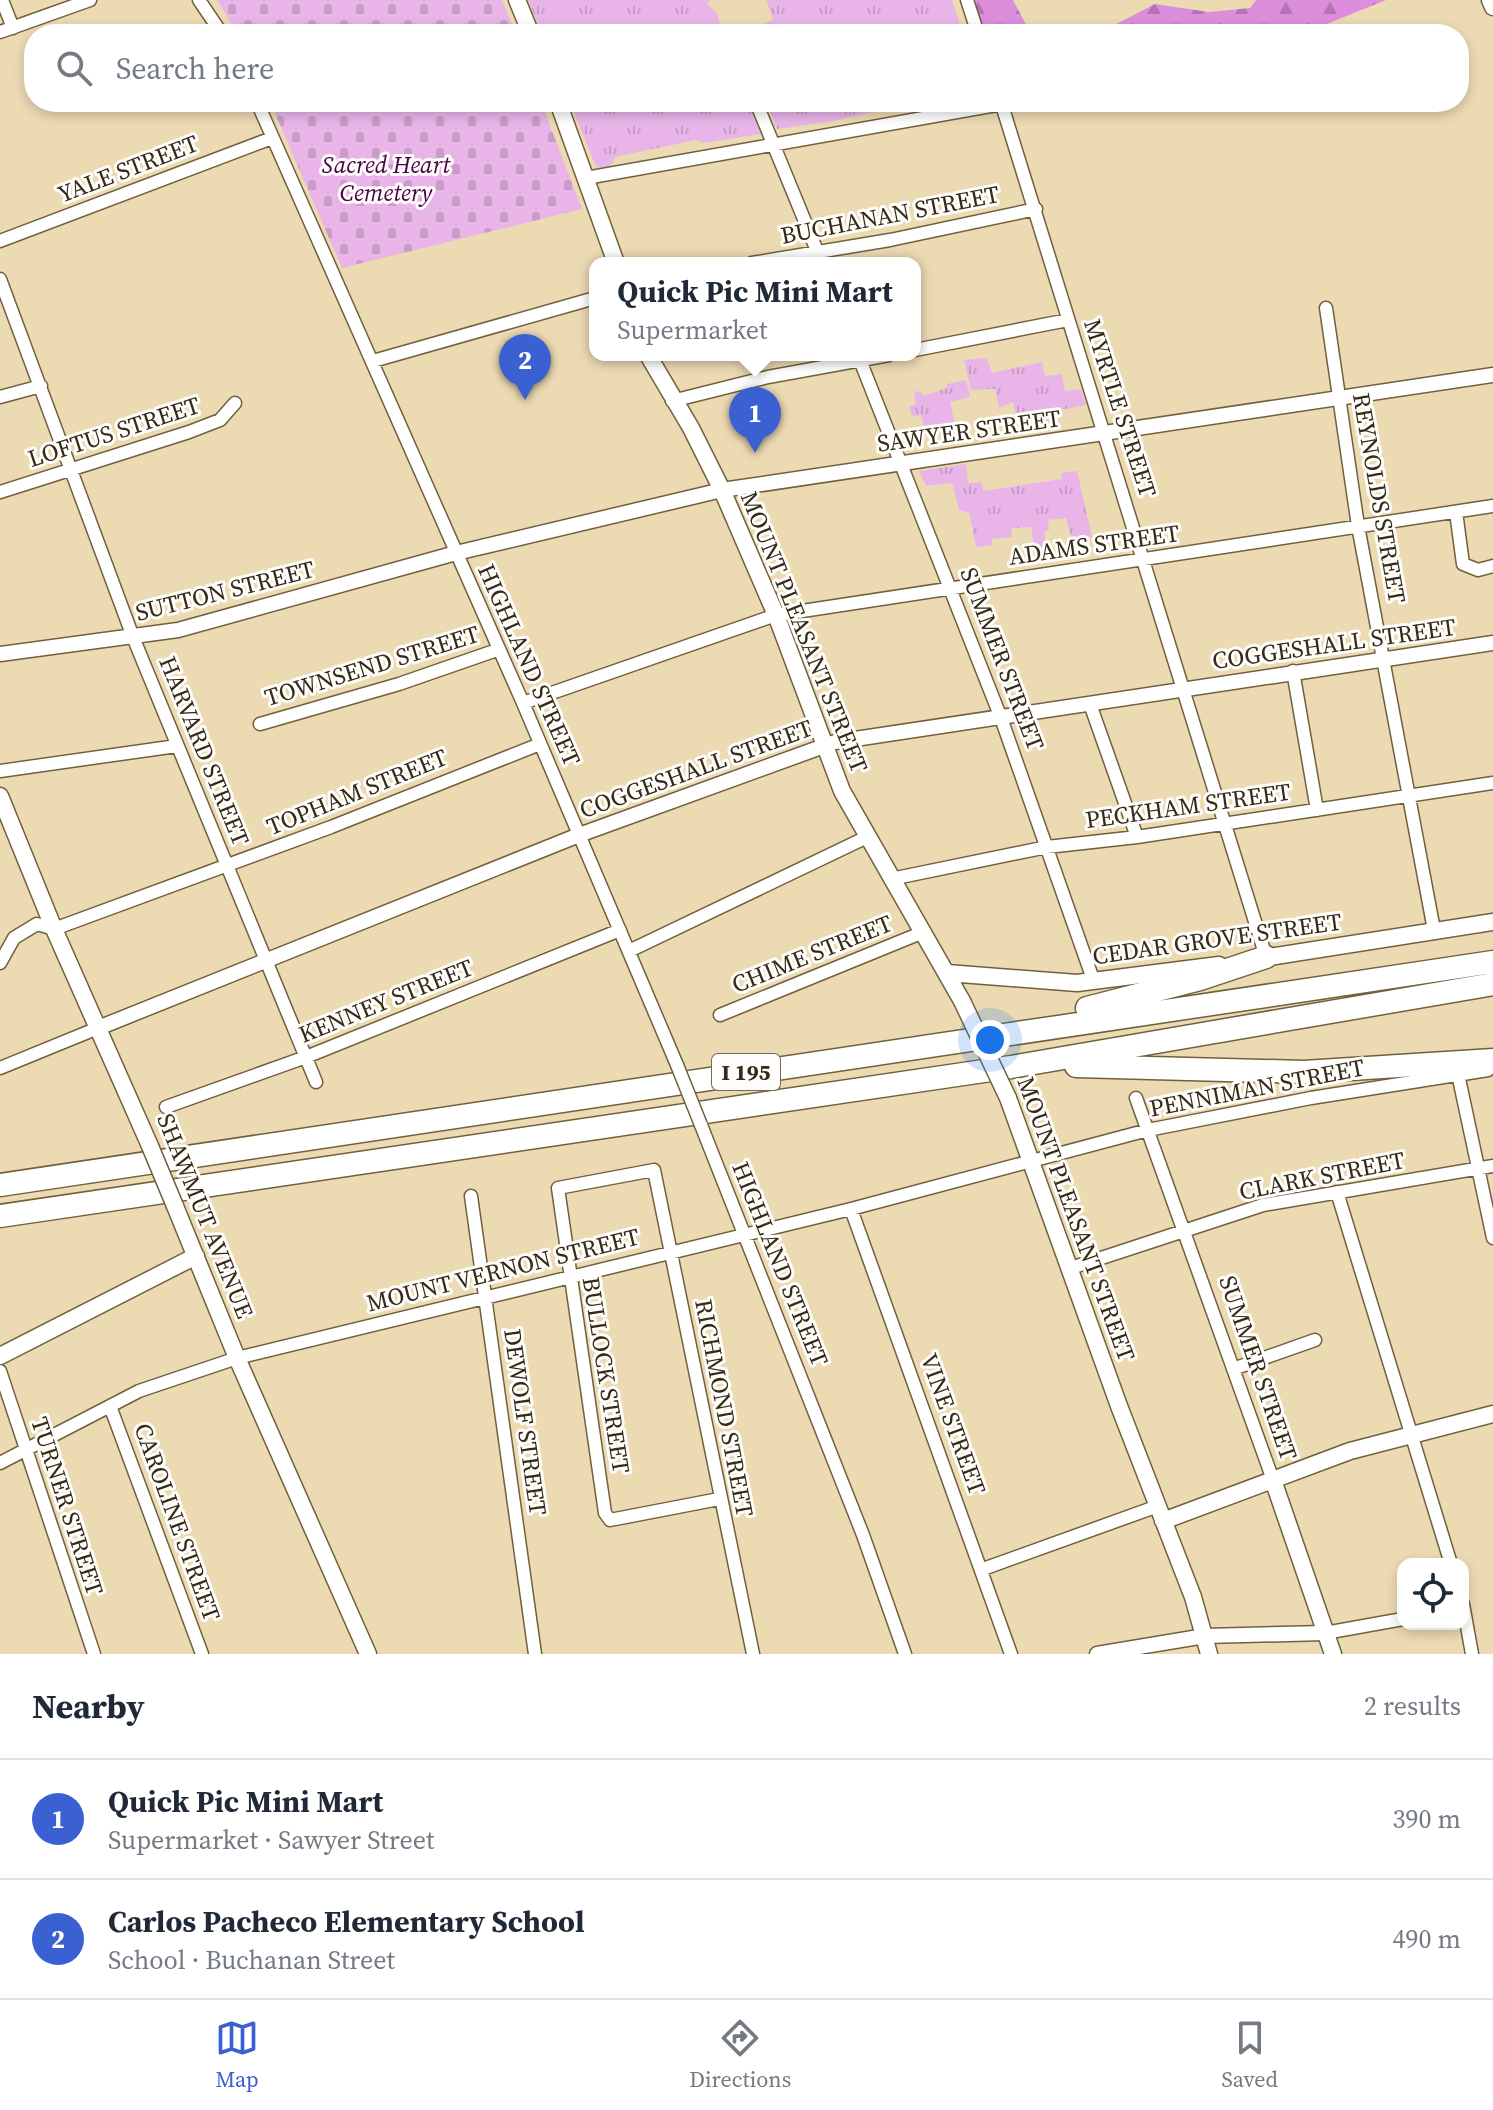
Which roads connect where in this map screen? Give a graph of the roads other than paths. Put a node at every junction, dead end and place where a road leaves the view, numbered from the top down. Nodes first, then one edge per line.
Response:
1 (2, 0) edge
2 (90, 0) edge
3 (199, 0) edge
4 (517, 0) edge
5 (967, 0) edge
6 (1490, 0) edge
7 (1493, 7) edge
8 (215, 24) edge
9 (527, 24) edge
10 (975, 24) edge
11 (6, 30) edge
12 (261, 112) edge
13 (562, 112) edge
14 (760, 112) edge
15 (954, 112) edge
16 (1005, 112) edge
17 (272, 138) junction
18 (773, 146) junction
19 (586, 178) junction
20 (1036, 209) junction
21 (0, 241) edge
22 (614, 257) edge
23 (820, 257) edge
24 (0, 279) edge
25 (589, 300) edge
26 (1326, 308) dead end
27 (1068, 320) junction
28 (921, 349) edge
29 (373, 361) junction
30 (651, 361) edge
31 (845, 361) edge
32 (860, 361) edge
33 (1493, 375) edge
34 (41, 386) junction
35 (0, 397) edge
36 (1340, 398) junction
37 (672, 401) junction
38 (235, 403) dead end
39 (1107, 434) junction
40 (901, 462) junction
41 (72, 471) junction
42 (722, 490) junction
43 (0, 492) edge
44 (1493, 506) edge
45 (1456, 512) junction
46 (1358, 526) junction
47 (456, 553) junction
48 (1144, 562) junction
49 (1493, 566) edge
50 (948, 588) junction
51 (776, 615) junction
52 (133, 637) junction
53 (1493, 643) edge
54 (497, 650) junction
55 (0, 654) edge
56 (1385, 657) junction
57 (1293, 671) junction
58 (1185, 689) junction
59 (523, 703) junction
60 (1090, 704) junction
61 (1001, 718) junction
62 (260, 724) dead end
63 (540, 744) junction
64 (177, 746) junction
65 (824, 746) junction
66 (0, 771) edge
67 (1493, 783) edge
68 (0, 796) edge
69 (1409, 797) junction
70 (1317, 810) junction
71 (1227, 824) junction
72 (579, 835) junction
73 (867, 837) junction
74 (1137, 837) junction
75 (1047, 847) junction
76 (227, 866) junction
77 (891, 879) junction
78 (1493, 922) edge
79 (54, 929) junction
80 (620, 930) junction
81 (1434, 930) junction
82 (921, 933) junction
83 (629, 951) junction
84 (1266, 957) junction
85 (265, 960) junction
86 (1493, 962) edge
87 (0, 963) edge
88 (947, 973) junction
89 (1094, 982) junction
90 (1493, 984) edge
91 (720, 1015) dead end
92 (98, 1028) junction
93 (996, 1034) junction
94 (306, 1057) junction
95 (1493, 1060) edge
96 (1011, 1067) junction
97 (0, 1068) edge
98 (1493, 1069) edge
99 (1458, 1074) junction
100 (316, 1082) dead end
101 (1136, 1098) dead end
102 (166, 1107) dead end
103 (1148, 1130) junction
104 (1031, 1160) junction
105 (1493, 1166) edge
106 (1479, 1168) junction
107 (654, 1170) joint
108 (0, 1185) edge
109 (1337, 1192) junction
110 (471, 1196) dead end
111 (851, 1209) junction
112 (0, 1216) edge
113 (744, 1232) junction
114 (1185, 1232) junction
115 (1493, 1238) edge
116 (670, 1251) junction
117 (196, 1256) junction
118 (1071, 1268) junction
119 (569, 1277) junction
120 (485, 1296) junction
121 (1315, 1340) dead end
122 (0, 1356) edge
123 (237, 1358) junction
124 (1233, 1369) junction
125 (0, 1371) edge
126 (110, 1406) junction
127 (1493, 1414) edge
128 (1410, 1434) junction
129 (24, 1450) junction
130 (0, 1463) edge
131 (1273, 1480) junction
132 (719, 1499) junction
133 (1161, 1513) junction
134 (1449, 1558) edge
135 (983, 1569) junction
136 (1397, 1620) edge
137 (1467, 1630) edge
138 (1325, 1633) junction
139 (1205, 1636) junction
140 (94, 1654) edge
141 (202, 1654) edge
142 (368, 1654) edge
143 (535, 1654) edge
144 (753, 1654) edge
145 (905, 1654) edge
146 (1011, 1654) edge
147 (1097, 1654) edge
148 (1209, 1654) edge
149 (1333, 1654) edge
150 (1472, 1654) edge

1 - 11 street
2 - 11 street
3 - 8 street
4 - 9 main road
5 - 10 street
6 - 7 main road
12 - 17 street, HIGHLAND STREET
13 - 19 main road
14 - 18 street
15 - 18 street
16 - 20 street, MYRTLE STREET
17 - 21 street, YALE STREET
17 - 29 street, HIGHLAND STREET
18 - 19 street
18 - 23 street
19 - 22 main road
20 - 23 street, BUCHANAN STREET
20 - 27 street, MYRTLE STREET
24 - 34 street, HARVARD STREET
25 - 29 street
26 - 36 street, REYNOLDS STREET
27 - 28 street
27 - 39 street, MYRTLE STREET
29 - 47 street, HIGHLAND STREET
30 - 37 main road, MOUNT PLEASANT STREET
31 - 37 street
32 - 40 street, SUMMER STREET
33 - 36 street, SAWYER STREET
34 - 35 street
34 - 41 street, HARVARD STREET
36 - 39 street, SAWYER STREET
36 - 46 street, REYNOLDS STREET
37 - 42 main road, MOUNT PLEASANT STREET
38 - 41 street, LOFTUS STREET
39 - 40 street, SAWYER STREET
39 - 48 street, MYRTLE STREET
40 - 42 street, SAWYER STREET
40 - 50 street, SUMMER STREET
41 - 43 street, LOFTUS STREET
41 - 52 street, HARVARD STREET
42 - 47 street, SAWYER STREET
42 - 51 main road, MOUNT PLEASANT STREET
44 - 45 street, ADAMS STREET
45 - 46 street, ADAMS STREET
45 - 49 street
46 - 48 street, ADAMS STREET
46 - 56 street, REYNOLDS STREET
47 - 52 street, SUTTON STREET
47 - 54 street, HIGHLAND STREET
48 - 50 street, ADAMS STREET
48 - 58 street, MYRTLE STREET
50 - 51 street, ADAMS STREET
50 - 61 street, SUMMER STREET
51 - 59 street, ADAMS STREET
51 - 65 main road, MOUNT PLEASANT STREET
52 - 55 street, SUTTON STREET
52 - 64 street, HARVARD STREET
53 - 56 street, COGGESHALL STREET
54 - 59 street, HIGHLAND STREET
54 - 62 street, TOWNSEND STREET
56 - 57 street, COGGESHALL STREET
56 - 69 street, REYNOLDS STREET
57 - 58 street, COGGESHALL STREET
57 - 70 street
58 - 60 street, COGGESHALL STREET
58 - 71 street, MYRTLE STREET
59 - 63 street, HIGHLAND STREET
60 - 61 street, COGGESHALL STREET
60 - 74 street
61 - 65 street, COGGESHALL STREET
61 - 75 street, SUMMER STREET
63 - 72 street, HIGHLAND STREET
63 - 76 street, TOPHAM STREET
64 - 66 street
64 - 76 street, HARVARD STREET
65 - 72 street, COGGESHALL STREET
65 - 73 main road, MOUNT PLEASANT STREET
67 - 69 street, PECKHAM STREET
68 - 79 main road, SHAWMUT AVENUE
69 - 70 street, PECKHAM STREET
69 - 81 street, REYNOLDS STREET
70 - 71 street, PECKHAM STREET
71 - 74 street, PECKHAM STREET
71 - 84 street, MYRTLE STREET
72 - 80 street, HIGHLAND STREET
72 - 85 street, COGGESHALL STREET
73 - 77 main road, MOUNT PLEASANT STREET
73 - 83 street
74 - 75 street, PECKHAM STREET
75 - 77 street, PECKHAM STREET
75 - 89 street, SUMMER STREET
76 - 79 street, TOPHAM STREET
76 - 85 street, HARVARD STREET
77 - 82 main road, MOUNT PLEASANT STREET
78 - 81 main road, CEDAR GROVE STREET
79 - 87 street, TOPHAM STREET
79 - 92 main road, SHAWMUT AVENUE
80 - 83 street, HIGHLAND STREET
80 - 94 street, KENNEY STREET
81 - 84 main road, CEDAR GROVE STREET
82 - 88 main road, MOUNT PLEASANT STREET
82 - 91 street, CHIME STREET
83 - 113 street, HIGHLAND STREET, bridge
84 - 89 main road, CEDAR GROVE STREET
84 - 93 highway
85 - 92 street, COGGESHALL STREET
85 - 94 street, HARVARD STREET
86 - 93 highway, I 195
88 - 89 main road, CEDAR GROVE STREET
88 - 104 main road, MOUNT PLEASANT STREET, bridge
90 - 96 highway, I 195
92 - 97 street, COGGESHALL STREET
92 - 117 main road, SHAWMUT AVENUE, bridge
93 - 108 highway, I 195
94 - 100 street, HARVARD STREET
94 - 102 street, KENNEY STREET
95 - 96 highway
96 - 112 highway, I 195
98 - 99 street, PENNIMAN STREET
99 - 103 street, PENNIMAN STREET
99 - 106 street
101 - 103 street, SUMMER STREET
103 - 104 street, PENNIMAN STREET
103 - 114 street, SUMMER STREET
104 - 111 street, MOUNT VERNON STREET
104 - 118 main road, MOUNT PLEASANT STREET
105 - 106 street, CLARK STREET
106 - 109 street, CLARK STREET
106 - 115 street
107 - 116 street, RICHMOND STREET
107 - 119 street, BULLOCK STREET
109 - 114 street, CLARK STREET
109 - 128 street
110 - 120 street, DEWOLF STREET
111 - 113 street, MOUNT VERNON STREET
111 - 135 street, VINE STREET
113 - 116 street, MOUNT VERNON STREET
113 - 145 street, HIGHLAND STREET
114 - 118 street, CLARK STREET
114 - 124 street, SUMMER STREET
116 - 119 street, MOUNT VERNON STREET
116 - 132 street, RICHMOND STREET
117 - 122 main road
117 - 123 main road, SHAWMUT AVENUE
118 - 133 main road, MOUNT PLEASANT STREET
119 - 120 street, MOUNT VERNON STREET
119 - 132 street, BULLOCK STREET
120 - 123 street, MOUNT VERNON STREET
120 - 143 street, DEWOLF STREET
121 - 124 street
123 - 126 street, MOUNT VERNON STREET
123 - 142 main road, SHAWMUT AVENUE
124 - 131 street, SUMMER STREET
125 - 129 street, TURNER STREET
126 - 129 street, MOUNT VERNON STREET
126 - 141 street, CAROLINE STREET
127 - 128 main road
128 - 131 main road
128 - 134 street
129 - 130 street, MOUNT VERNON STREET
129 - 140 street, TURNER STREET
131 - 133 main road
131 - 138 main road, SUMMER STREET
132 - 144 street, RICHMOND STREET
133 - 135 street
133 - 139 main road, MOUNT PLEASANT STREET
135 - 146 street, VINE STREET
136 - 138 street
137 - 150 street
138 - 139 street
138 - 149 main road, SUMMER STREET
139 - 147 street
139 - 148 main road, MOUNT PLEASANT STREET

